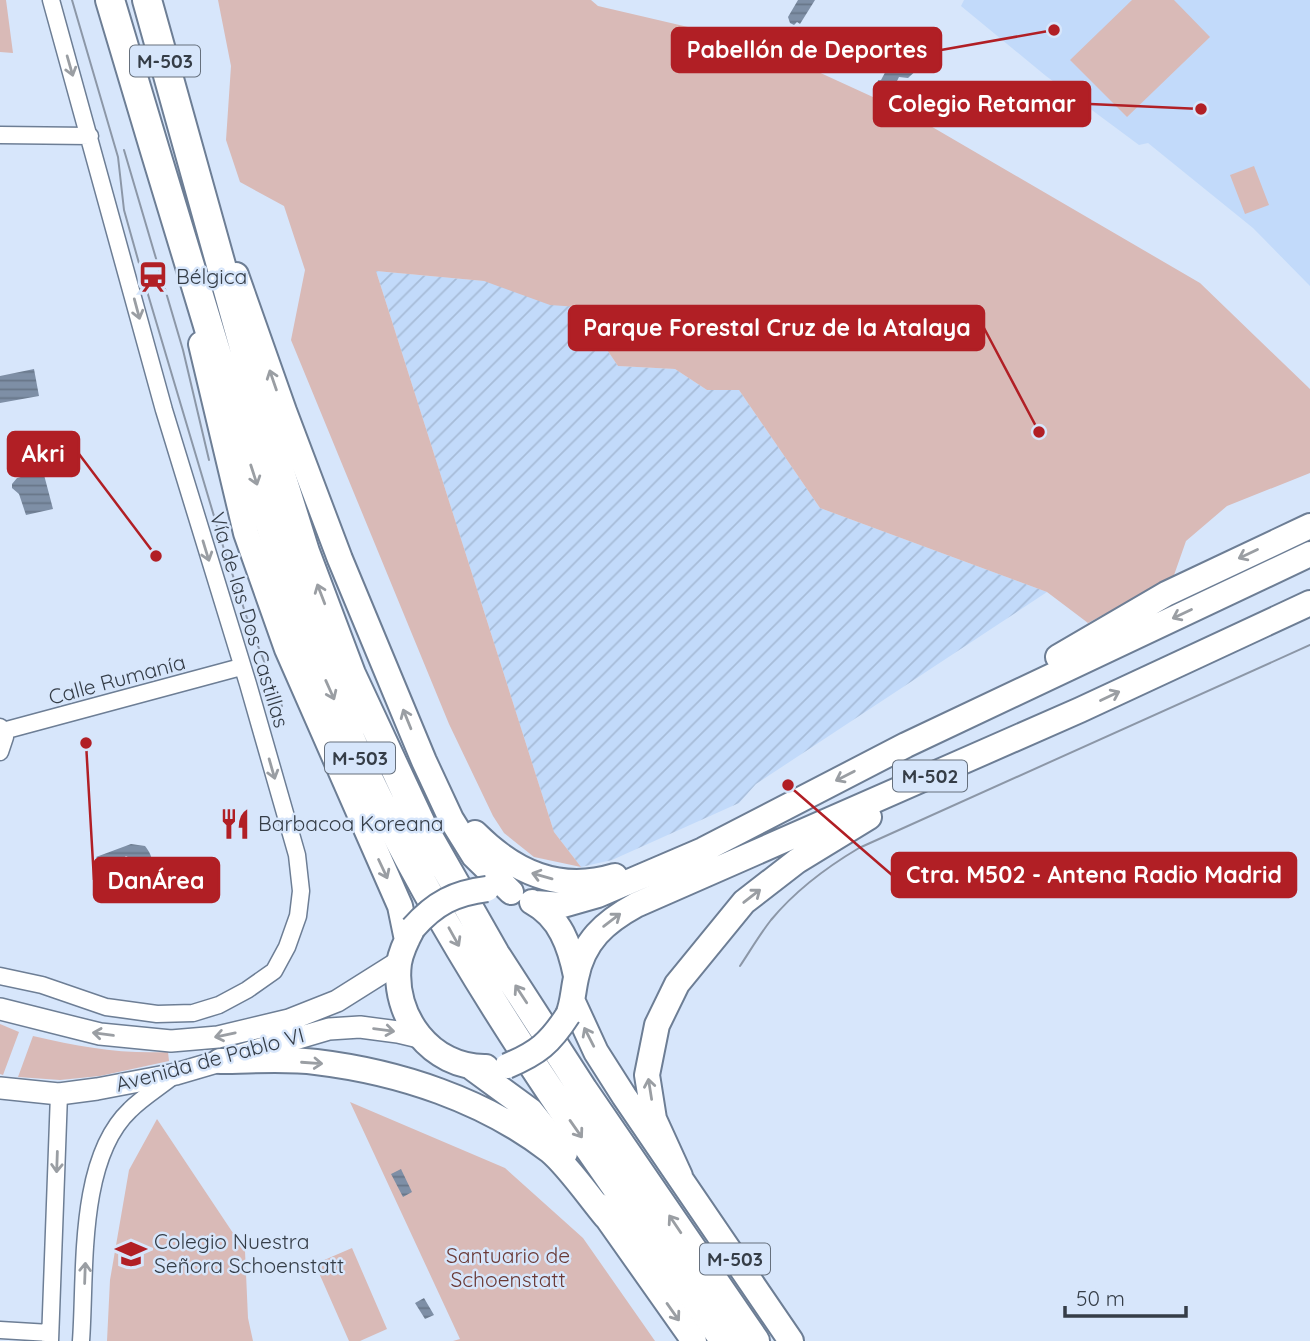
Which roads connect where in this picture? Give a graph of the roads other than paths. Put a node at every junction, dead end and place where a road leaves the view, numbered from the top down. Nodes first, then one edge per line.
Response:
1 (51, 0) edge
2 (110, 0) edge
3 (147, 0) edge
4 (141, 106) junction
5 (183, 123) junction
6 (0, 135) edge
7 (90, 136) junction
8 (1310, 526) edge
9 (1310, 554) edge
10 (1310, 603) edge
11 (241, 667) junction
12 (1080, 710) junction
13 (2, 729) edge
14 (906, 744) junction
15 (0, 752) edge
16 (434, 782) junction
17 (703, 850) junction
18 (499, 891) junction
19 (536, 903) junction
20 (406, 943) junction
21 (0, 976) edge
22 (576, 976) junction
23 (0, 1009) edge
24 (571, 1009) junction
25 (419, 1037) junction
26 (220, 1061) junction
27 (471, 1067) junction
28 (176, 1074) junction
29 (0, 1088) edge
30 (59, 1094) junction
31 (680, 1176) junction
32 (606, 1217) junction
33 (0, 1330) edge
34 (50, 1337) edge
35 (81, 1341) edge
36 (694, 1341) edge
37 (725, 1341) edge
38 (755, 1341) edge
39 (791, 1341) edge

1 -> 7 street, Vía de las Dos Castillas
2 - 4 highway, M-503
3 - 5 highway, M-503
4 -> 20 highway, M-503
4 -> 37 highway, M-503
16 -> 5 highway, M-503
38 -> 5 highway, M-503
6 - 7 street
7 -> 11 street, Vía de las Dos Castillas
8 -> 14 highway, M-502
9 -> 14 highway, M-502
12 -> 10 highway, M-502
11 - 13 street, Calle Rumanía
11 -> 21 street, Vía de las Dos Castillas
22 -> 12 highway, M-502
31 -> 12 highway, M-502
13 - 15 street
14 -> 17 highway, M-502
17 -> 16 highway, M-503
16 - 18 highway, M-503
17 - 19 highway, M-502
18 - 19 highway, M-502
18 - 20 highway, bridge
19 - 22 highway, M-502
20 -> 23 main road, Avenida de Pablo VI
20 - 25 highway, M-502
22 - 24 highway, M-502
24 - 27 highway, M-502, bridge
31 -> 24 highway, M-503
26 -> 25 main road, Avenida de Pablo VI
25 - 27 highway, M-502
26 - 28 main road, Avenida de Pablo VI
26 -> 32 highway
27 - 32 highway
28 - 30 main road, Avenida de Pablo VI
35 -> 28 street
29 - 30 main road, Avenida de Pablo VI
30 -> 34 street
31 - 39 highway, M-503
32 -> 36 highway
33 - 34 street

